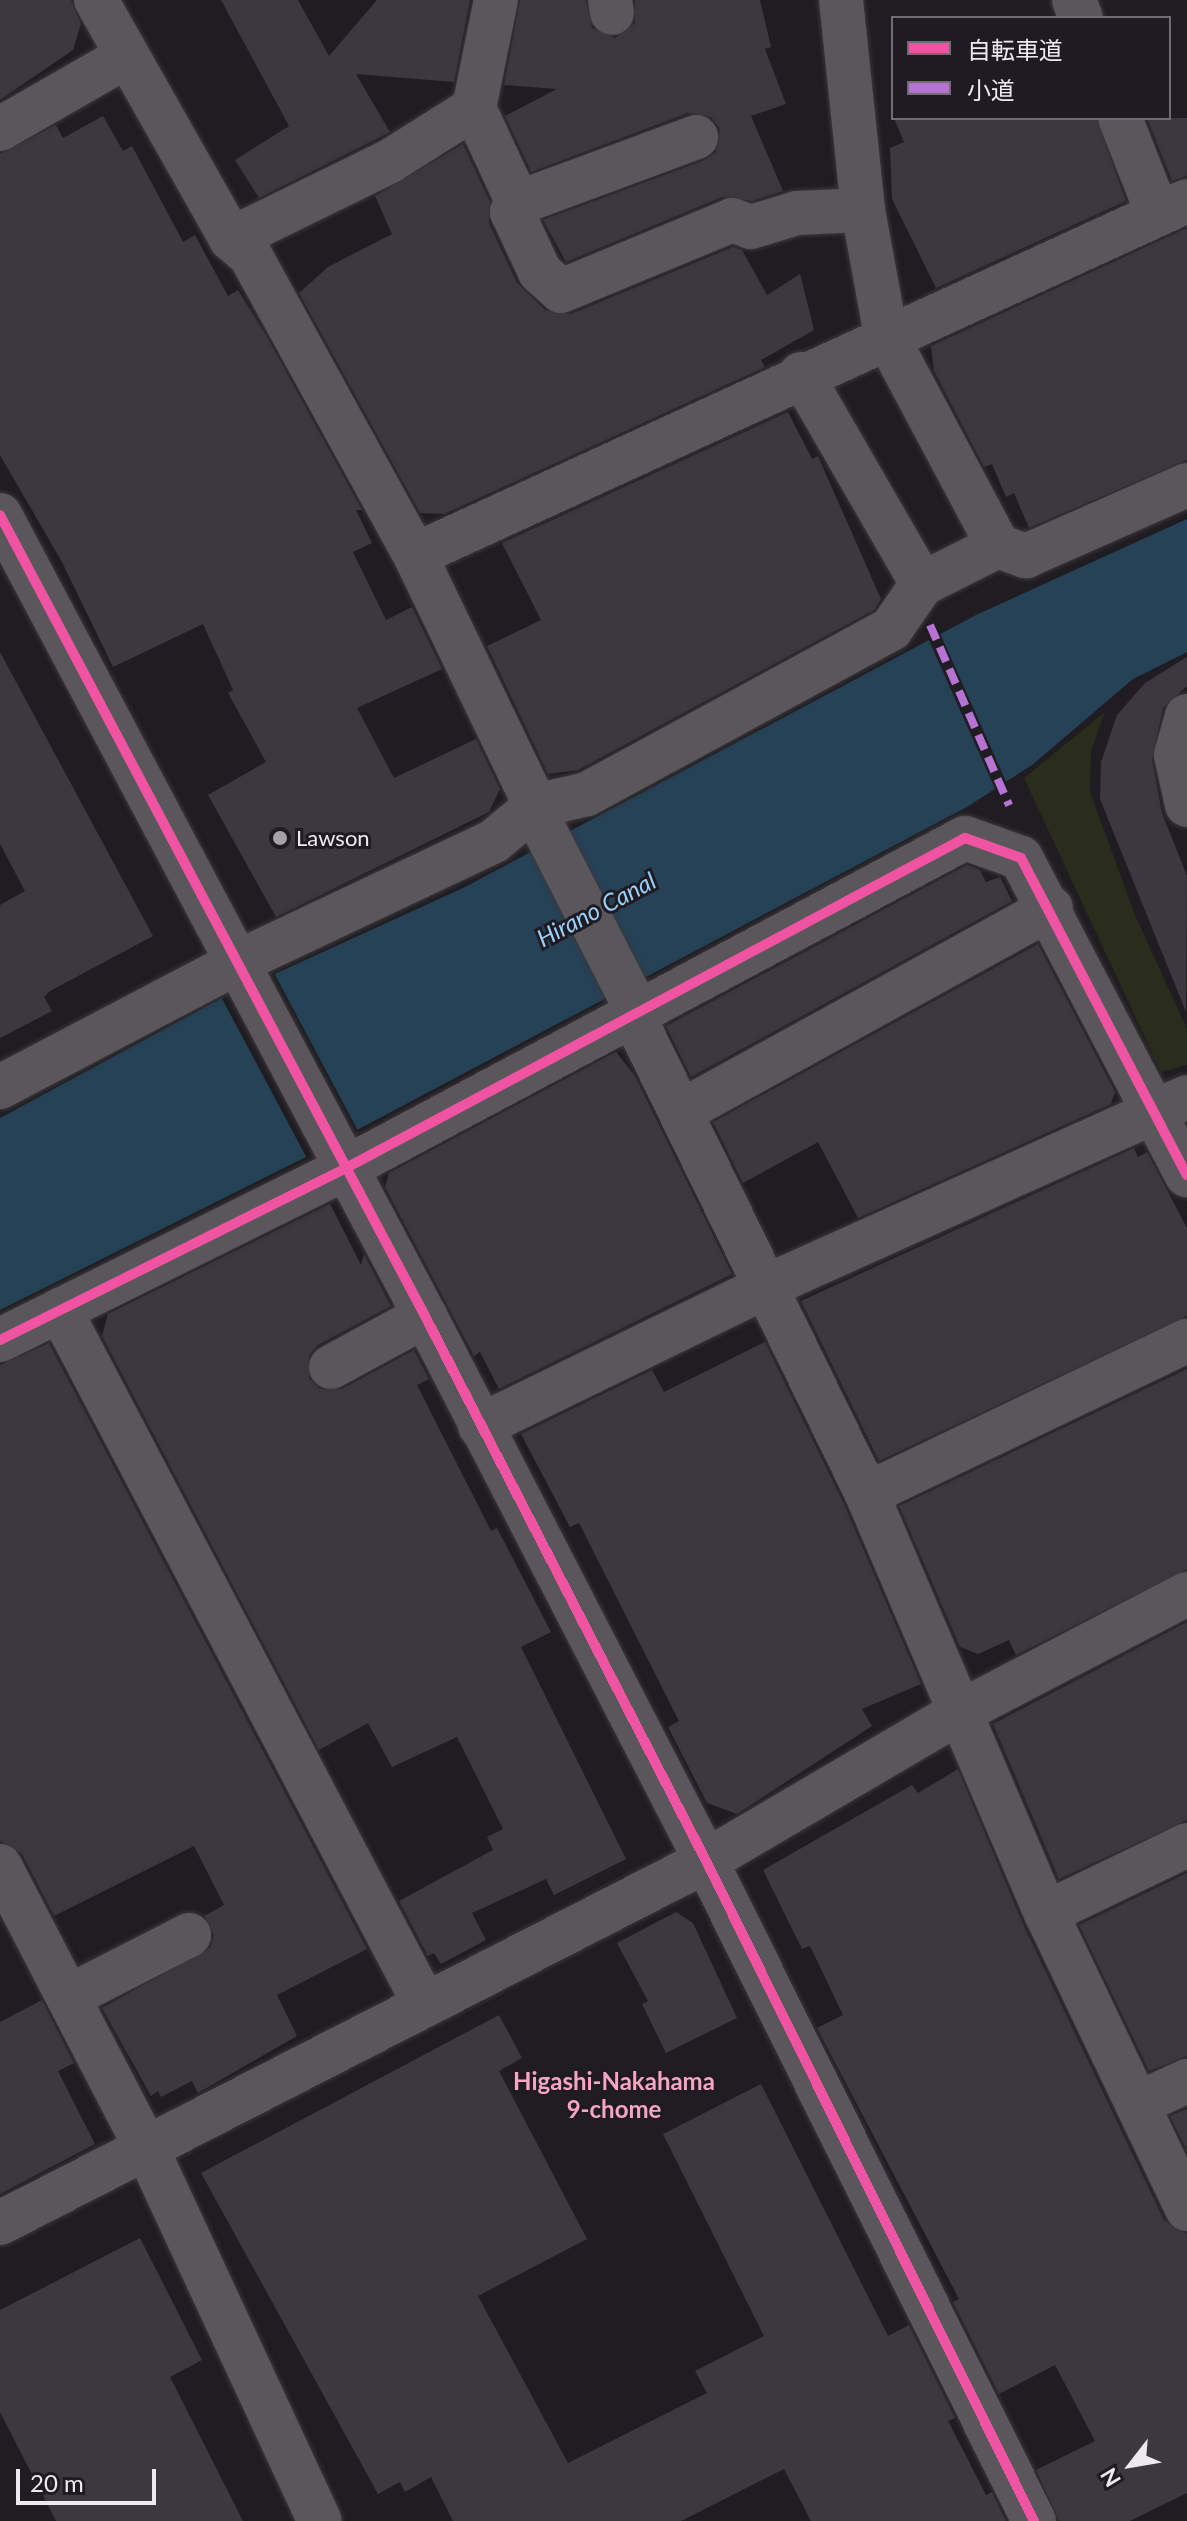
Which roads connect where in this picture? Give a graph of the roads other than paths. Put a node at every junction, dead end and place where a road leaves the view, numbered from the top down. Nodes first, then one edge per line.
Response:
1 (96, 0) edge
2 (496, 0) edge
3 (841, 0) edge
4 (127, 56) junction
5 (474, 108) junction
6 (1121, 120) edge
7 (0, 129) edge
8 (696, 137) dead end
9 (518, 203) junction
10 (1172, 206) edge
11 (863, 210) junction
12 (231, 239) junction
13 (886, 335) junction
14 (801, 374) junction
15 (1187, 485) edge
16 (0, 515) edge
17 (998, 546) junction
18 (415, 555) junction
19 (922, 584) junction
20 (1187, 716) edge
21 (1187, 805) edge
22 (540, 817) junction
23 (1051, 908) junction
24 (241, 972) junction
25 (630, 1004) junction
26 (0, 1087) edge
27 (1169, 1103) edge
28 (682, 1111) junction
29 (342, 1160) junction
30 (1187, 1175) edge
31 (765, 1287) junction
32 (60, 1310) junction
33 (425, 1316) junction
34 (0, 1340) edge
35 (1187, 1341) edge
36 (331, 1367) dead end
37 (480, 1426) junction
38 (867, 1494) junction
39 (1187, 1594) edge
40 (962, 1711) junction
41 (1187, 1845) edge
42 (706, 1861) junction
43 (0, 1866) edge
44 (1046, 1913) junction
45 (189, 1935) dead end
46 (68, 1997) junction
47 (425, 2005) junction
48 (1187, 2081) edge
49 (1137, 2104) junction
50 (147, 2149) junction
51 (1187, 2209) edge
52 (0, 2223) edge
53 (320, 2521) edge
54 (1034, 2521) edge

1 - 4 street
2 - 5 street
3 - 11 street
4 - 7 street
4 - 12 street
5 - 9 street
5 - 12 street
6 - 10 street
8 - 9 street
9 - 11 street
10 - 13 street
11 - 13 street
12 - 18 street
13 - 14 street
13 - 17 street
14 - 18 street
14 - 19 street
15 - 17 street
16 - 24 street
17 - 19 street
18 - 22 street
19 - 22 street
20 - 21 street
22 - 24 street
22 - 25 street
23 - 25 street
23 - 27 street
23 - 28 street
24 - 26 street
24 - 29 street
25 - 28 street
25 - 29 street
27 - 30 street
27 - 31 street
28 - 31 street
29 - 32 street
29 - 33 street
31 - 37 street
31 - 38 street
32 - 34 street
32 - 47 street
33 - 36 street
33 - 37 street
35 - 38 street
37 - 42 street
38 - 40 street
39 - 40 street
40 - 42 street
40 - 44 street
41 - 44 street
42 - 47 street
42 - 54 street
43 - 46 street
44 - 49 street
45 - 46 street
46 - 50 street
47 - 50 street
48 - 49 street
49 - 51 street
50 - 52 street
50 - 53 street

